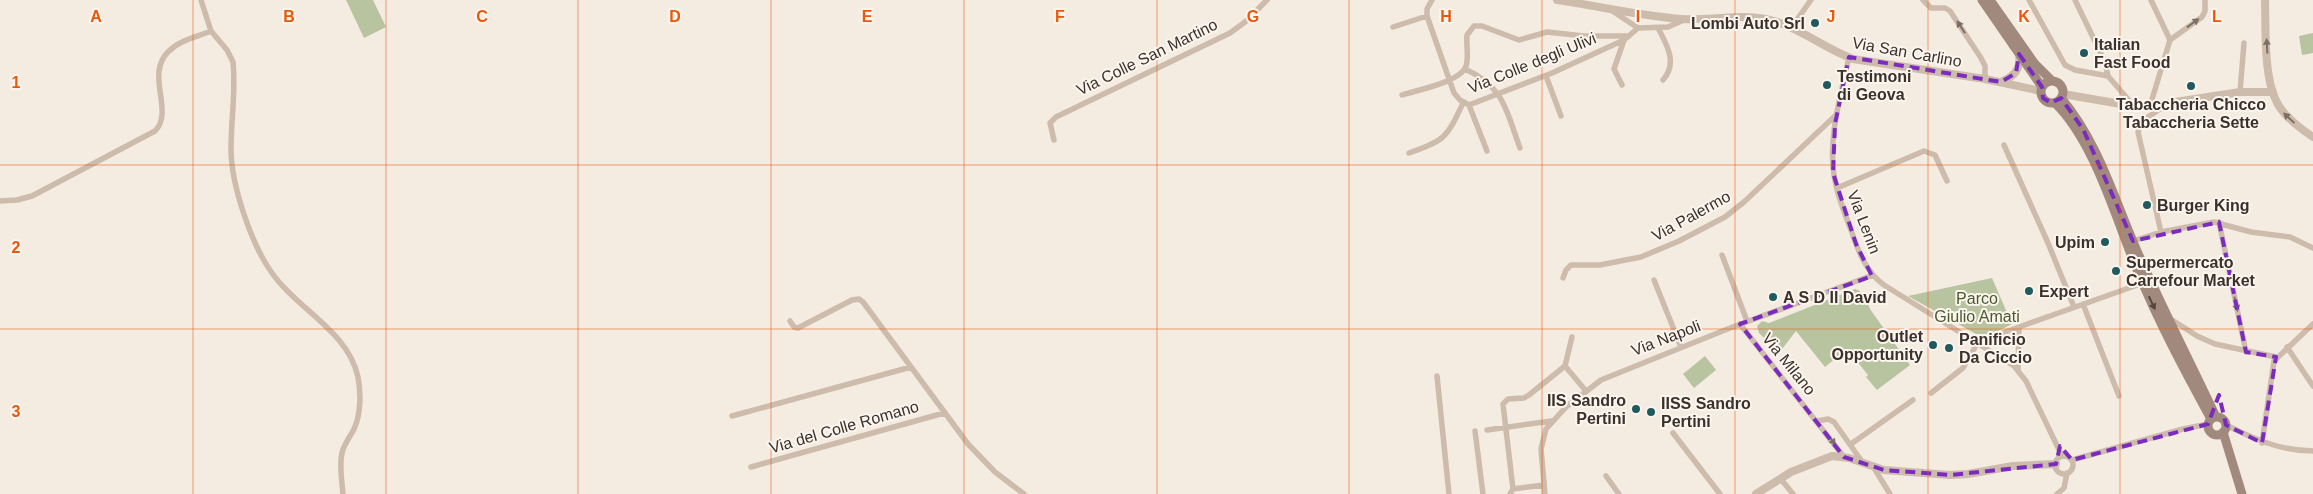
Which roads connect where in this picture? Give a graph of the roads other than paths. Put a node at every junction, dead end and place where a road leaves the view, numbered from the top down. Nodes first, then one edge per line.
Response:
1 (201, 0) edge
2 (1267, 0) edge
3 (1432, 0) edge
4 (1557, 0) edge
5 (1811, 0) edge
6 (1923, 0) edge
7 (1982, 0) edge
8 (1990, 0) edge
9 (2029, 0) edge
10 (2076, 0) edge
11 (2151, 0) edge
12 (2205, 0) edge
13 (2265, 0) edge
14 (1611, 10) junction
15 (1427, 16) junction
16 (1685, 19) junction
17 (1393, 27) dead end
18 (1638, 28) junction
19 (1658, 28) junction
20 (1791, 28) junction
21 (211, 31) junction
22 (1629, 36) junction
23 (1624, 40) junction
24 (2170, 40) junction
25 (2244, 42) dead end
26 (2019, 54) junction
27 (1849, 57) junction
28 (1465, 69) junction
29 (1546, 76) junction
30 (2108, 76) junction
31 (1985, 79) junction
32 (1450, 80) junction
33 (1663, 80) dead end
34 (2051, 80) junction
35 (2001, 82) junction
36 (1622, 85) dead end
37 (2041, 89) junction
38 (2240, 92) junction
39 (2273, 92) junction
40 (1500, 94) junction
41 (1402, 95) dead end
42 (2060, 98) junction
43 (1466, 104) junction
44 (2166, 104) junction
45 (2132, 105) junction
46 (2150, 106) junction
47 (1837, 114) junction
48 (1561, 116) dead end
49 (2313, 137) edge
50 (1054, 140) dead end
51 (2004, 145) dead end
52 (1520, 148) dead end
53 (1487, 152) dead end
54 (1409, 153) dead end
55 (1946, 181) dead end
56 (1837, 188) junction
57 (0, 201) edge
58 (2219, 222) junction
59 (2161, 232) junction
60 (2133, 241) junction
61 (2313, 248) edge
62 (1722, 255) dead end
63 (1873, 275) junction
64 (1563, 278) dead end
65 (1654, 280) dead end
66 (2143, 283) junction
67 (2083, 304) junction
68 (2074, 307) junction
69 (2168, 318) junction
70 (790, 321) dead end
71 (1747, 321) junction
72 (1740, 324) junction
73 (2313, 324) edge
74 (2019, 327) junction
75 (1572, 337) dead end
76 (1978, 342) junction
77 (1681, 347) junction
78 (2287, 347) junction
79 (2246, 352) junction
80 (2276, 357) junction
81 (1565, 366) junction
82 (911, 367) junction
83 (2018, 370) junction
84 (1437, 376) dead end
85 (2313, 386) edge
86 (1586, 391) junction
87 (1931, 393) dead end
88 (2118, 396) dead end
89 (1913, 400) dead end
90 (944, 414) junction
91 (732, 416) dead end
92 (2212, 420) junction
93 (1551, 421) junction
94 (1817, 421) junction
95 (1506, 428) junction
96 (1487, 430) dead end
97 (1476, 431) dead end
98 (2222, 431) junction
99 (1673, 433) dead end
100 (2262, 442) junction
101 (1851, 444) junction
102 (2313, 452) edge
103 (2062, 456) junction
104 (1844, 457) junction
105 (2072, 460) junction
106 (1865, 464) junction
107 (2056, 464) junction
108 (751, 467) dead end
109 (1874, 468) junction
110 (2067, 473) junction
111 (1606, 476) dead end
112 (1780, 478) junction
113 (1544, 485) junction
114 (1512, 492) edge
115 (2064, 492) edge
116 (343, 494) edge
117 (1024, 494) edge
118 (1449, 494) edge
119 (1483, 494) edge
120 (1546, 494) edge
121 (1619, 494) edge
122 (1720, 494) edge
123 (1756, 494) edge
124 (1793, 494) edge
125 (1890, 494) edge
126 (2057, 494) edge
127 (2235, 494) edge
128 (2242, 494) edge

1 - 21 street
2 - 50 street, Via Colle San Martino
3 - 15 street
4 - 14 street, Via San Carlino
5 - 20 street
31 -> 6 street
7 - 26 main road
8 - 34 main road
9 - 30 street
10 - 30 street
11 - 24 street
24 -> 12 street
39 -> 13 street
14 - 16 street, Via San Carlino
14 - 18 street, Via San Carlino
15 - 17 street
15 - 32 street, Via Colle degli Ulivi
16 - 19 street, Via San Carlino
16 - 20 street, Via San Carlino
18 - 19 street, Via San Carlino
18 - 22 street
19 - 33 street
20 - 27 street, Via San Carlino
21 - 57 street
21 - 116 street
22 - 23 street, Via Colle degli Ulivi
22 - 28 street
23 - 29 street, Via Colle degli Ulivi
23 - 36 street
24 - 46 street
25 - 38 street
26 - 35 street
26 - 37 main road
27 - 31 street, Via San Carlino
27 - 47 street, Via Lenin
28 - 32 street
28 - 40 street
29 - 40 street, Via Colle degli Ulivi
29 - 48 street
30 - 45 street
31 - 35 street, Via San Carlino
32 - 41 street
32 - 43 street, Via Colle degli Ulivi
34 - 37 main road
34 - 42 main road
35 - 37 street, Via San Carlino
37 - 42 main road
38 - 39 street
38 - 44 street
49 -> 39 street
40 - 43 street, Via Colle degli Ulivi
40 - 52 street
42 - 45 street
42 - 60 main road
42 - 66 main road
43 - 53 street
43 - 54 street
44 - 46 street
44 - 59 street
45 - 46 street
47 - 56 street, Via Lenin
47 - 64 street, Via Palermo
51 - 68 street
55 - 56 street
56 - 63 street, Via Lenin
58 - 59 street
58 - 61 street
58 -> 79 street
59 - 60 street
60 - 69 main road
62 - 71 street
63 - 71 street, Via Napoli
63 - 76 street, Via Lenin
65 - 77 street
66 - 67 street
66 -> 92 main road
67 - 68 street
67 - 88 street
68 - 74 street
69 - 79 street
69 - 92 main road
70 - 82 street, Via del Colle Romano
71 - 72 street, Via Napoli
72 - 77 street, Via Napoli
72 - 94 street, Via Milano
73 - 78 street
74 - 76 street
74 - 83 street
75 - 81 street
76 - 83 street, Via Lenin
76 - 87 street
77 - 86 street, Via Napoli
78 - 80 street
78 - 85 street
79 - 80 street
80 - 100 street
81 - 86 street
81 - 95 street
82 - 90 street, Via del Colle Romano
82 - 91 street
83 - 103 street, Via Lenin
84 - 118 street
86 - 93 street, Via Napoli
89 - 101 street
90 - 108 street, Via del Colle Romano
90 - 117 street, Via del Colle Romano
92 - 98 main road
92 - 98 main road
92 - 105 street
93 - 95 street
93 - 113 street, Via Napoli
94 - 101 street
94 -> 104 street, Via Milano
95 - 96 street
95 - 114 street
97 - 119 street
98 - 100 street
98 - 127 main road
98 - 128 main road
99 - 122 street
100 - 102 street
101 - 106 street
103 - 105 street
103 - 107 street
104 - 106 street
104 - 112 street
105 - 110 street
106 - 109 street
107 - 109 street
107 - 110 street
109 - 125 street
110 - 115 street
111 - 121 street
112 - 123 street
112 - 124 street
113 - 114 street
113 - 120 street, Via Napoli
115 - 126 street

